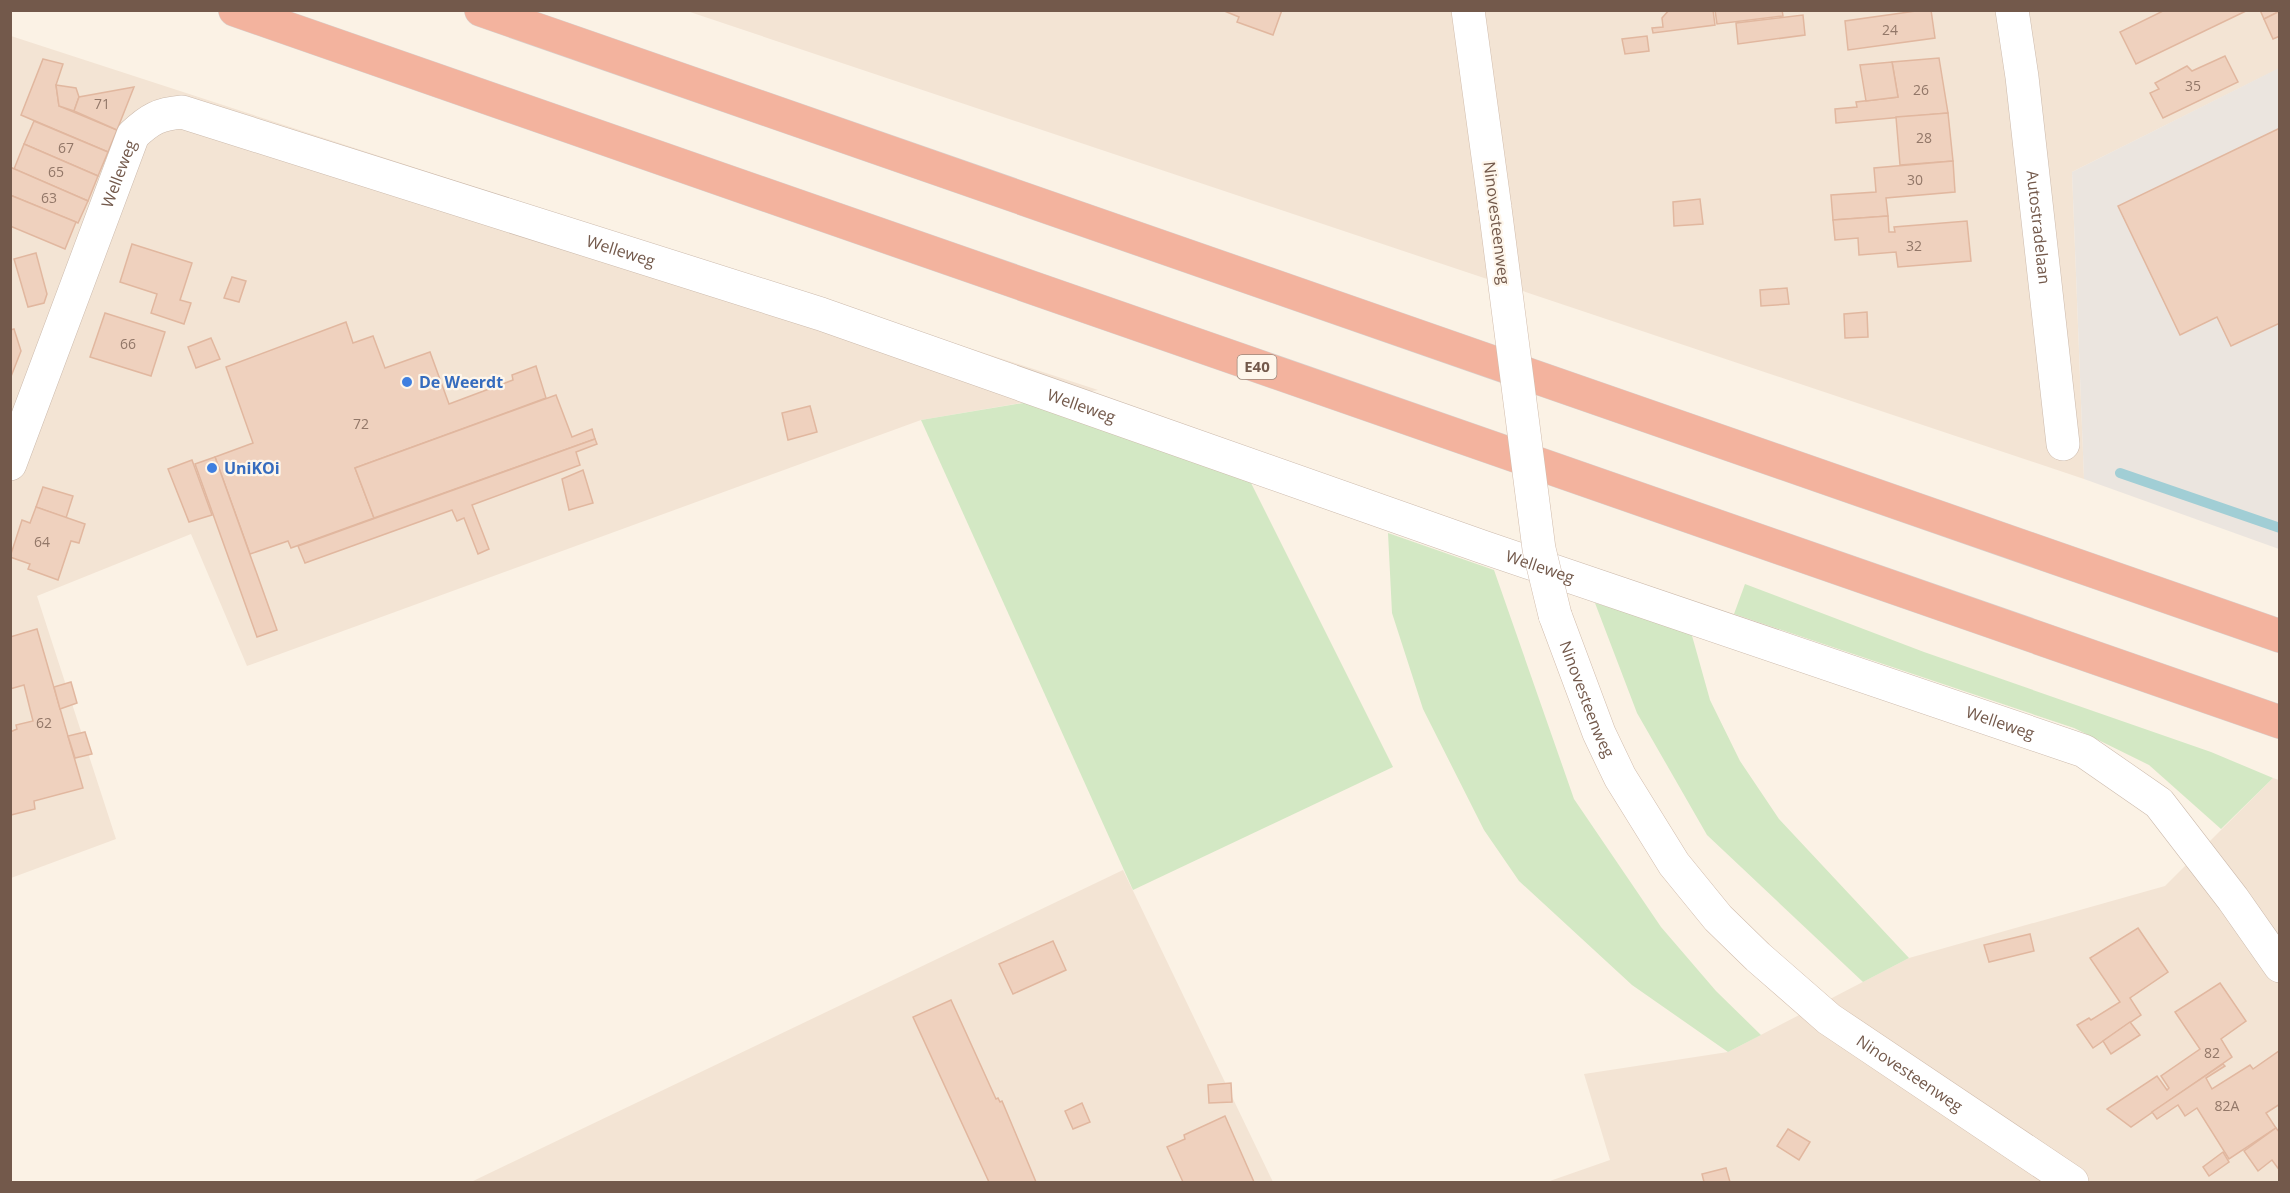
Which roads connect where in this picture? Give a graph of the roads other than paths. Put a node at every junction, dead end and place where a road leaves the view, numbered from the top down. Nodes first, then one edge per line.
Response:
1 (235, 10) edge
2 (481, 10) edge
3 (1468, 10) edge
4 (2012, 10) edge
5 (2063, 444) dead end
6 (10, 464) edge
7 (2280, 636) edge
8 (2280, 722) edge
9 (2280, 966) edge
10 (2073, 1182) edge

1 - 8 highway, E40
2 - 7 highway
3 - 10 street, Ninovesteenweg, bridge
4 - 5 street, Autostradelaan
6 - 9 street, Welleweg

